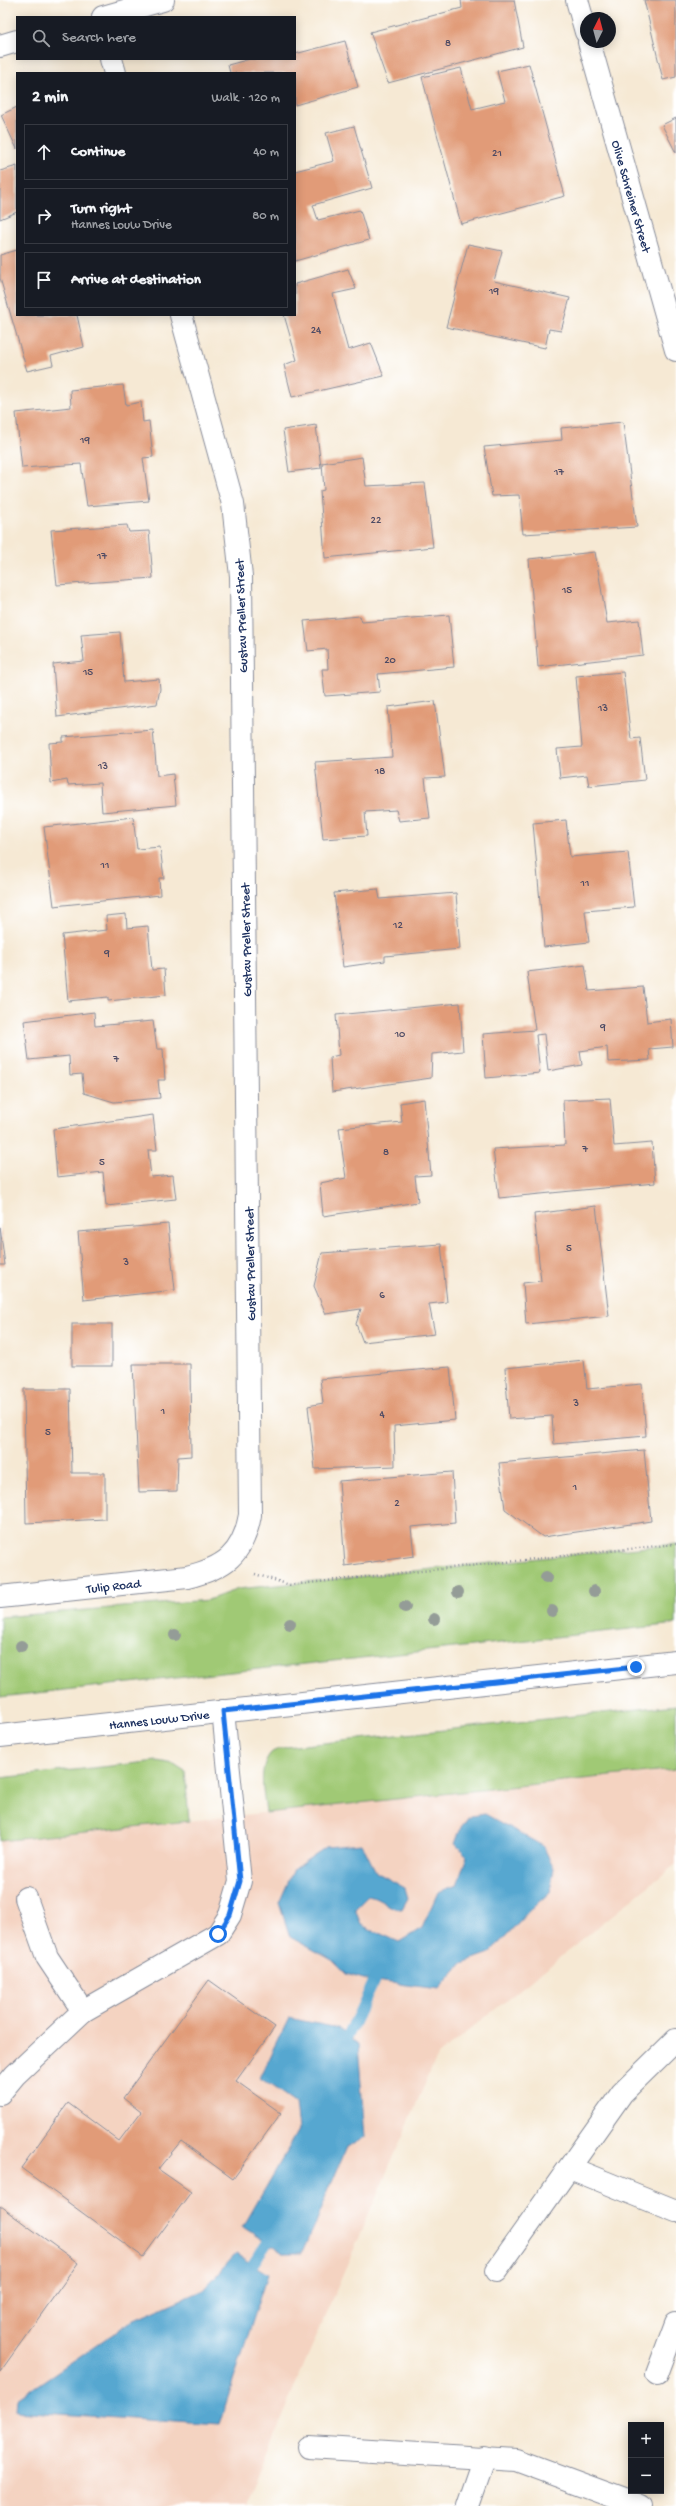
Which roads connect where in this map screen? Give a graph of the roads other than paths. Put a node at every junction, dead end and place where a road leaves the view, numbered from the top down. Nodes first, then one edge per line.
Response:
1 (94, 0) edge
2 (163, 0) edge
3 (577, 0) edge
4 (580, 12) edge
5 (99, 16) edge
6 (107, 16) edge
7 (16, 41) edge
8 (0, 46) edge
9 (591, 48) edge
10 (111, 60) edge
11 (115, 72) edge
12 (181, 316) edge
13 (676, 350) edge
14 (224, 1563) joint
15 (0, 1597) edge
16 (676, 1662) edge
17 (223, 1711) junction
18 (0, 1736) edge
19 (26, 1898) dead end
20 (82, 2011) junction
21 (676, 2040) edge
22 (0, 2093) edge
23 (570, 2168) junction
24 (676, 2211) edge
25 (496, 2271) dead end
26 (676, 2323) edge
27 (657, 2374) dead end
28 (309, 2447) dead end
29 (485, 2457) junction
30 (468, 2506) edge
31 (641, 2506) edge

1 - 5 street
2 - 6 street
3 - 4 street
7 - 8 street
9 - 13 street, Olive Schreiner Street
10 - 11 street
12 - 14 street, Gustav Preller Street
14 - 15 street, Tulip Road
16 - 17 street, Hannes Louw Drive
17 - 18 street, Hannes Louw Drive
17 - 20 street
19 - 20 street
20 - 22 street
21 - 23 street
23 - 24 street
23 - 25 street
26 - 27 street
28 - 29 street
29 - 30 street
29 - 31 street

